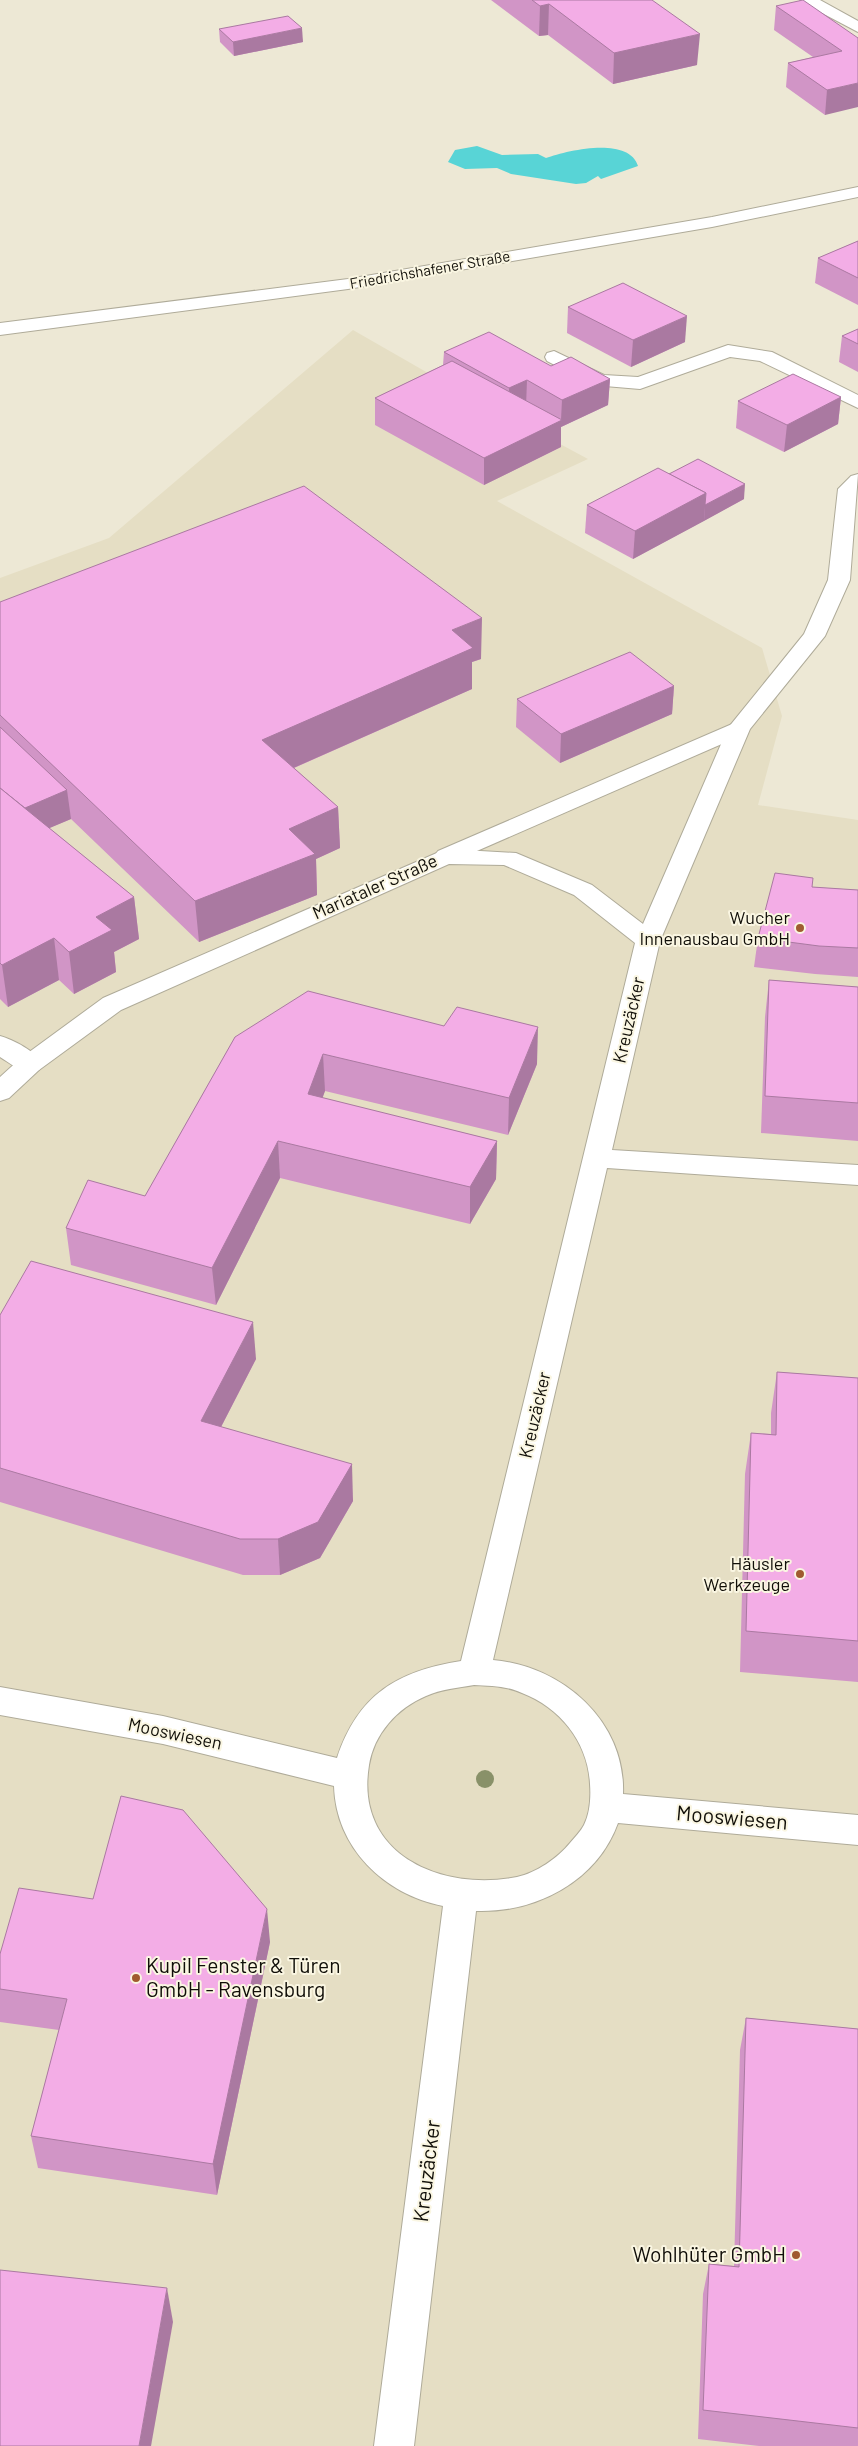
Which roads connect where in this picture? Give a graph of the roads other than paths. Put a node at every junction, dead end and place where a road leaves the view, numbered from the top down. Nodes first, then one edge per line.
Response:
1 (808, 0) edge
2 (858, 27) edge
3 (858, 192) edge
4 (0, 328) edge
5 (554, 356) dead end
6 (858, 402) edge
7 (858, 480) edge
8 (849, 583) edge
9 (739, 728) junction
10 (446, 856) junction
11 (648, 941) junction
12 (0, 1045) edge
13 (30, 1064) junction
14 (0, 1092) edge
15 (596, 1158) junction
16 (858, 1174) edge
17 (474, 1672) junction
18 (0, 1701) edge
19 (348, 1775) junction
20 (607, 1807) junction
21 (858, 1830) edge
22 (461, 1897) junction
23 (394, 2446) edge

1 - 2 street
3 - 4 street, Friedrichshafener Straße
5 - 6 street
7 - 8 street
8 - 9 street
9 - 10 street
9 - 11 street
10 - 11 street, Mariataler Straße
10 - 13 street, Mariataler Straße
11 - 15 street, Kreuzäcker
12 - 13 street
13 - 14 street, Mariataler Straße
15 - 16 street
15 - 17 street, Kreuzäcker
17 - 19 street
17 - 20 street
18 - 19 street, Mooswiesen
19 - 22 street
20 - 21 street, Mooswiesen
20 - 22 street
22 - 23 street, Kreuzäcker

